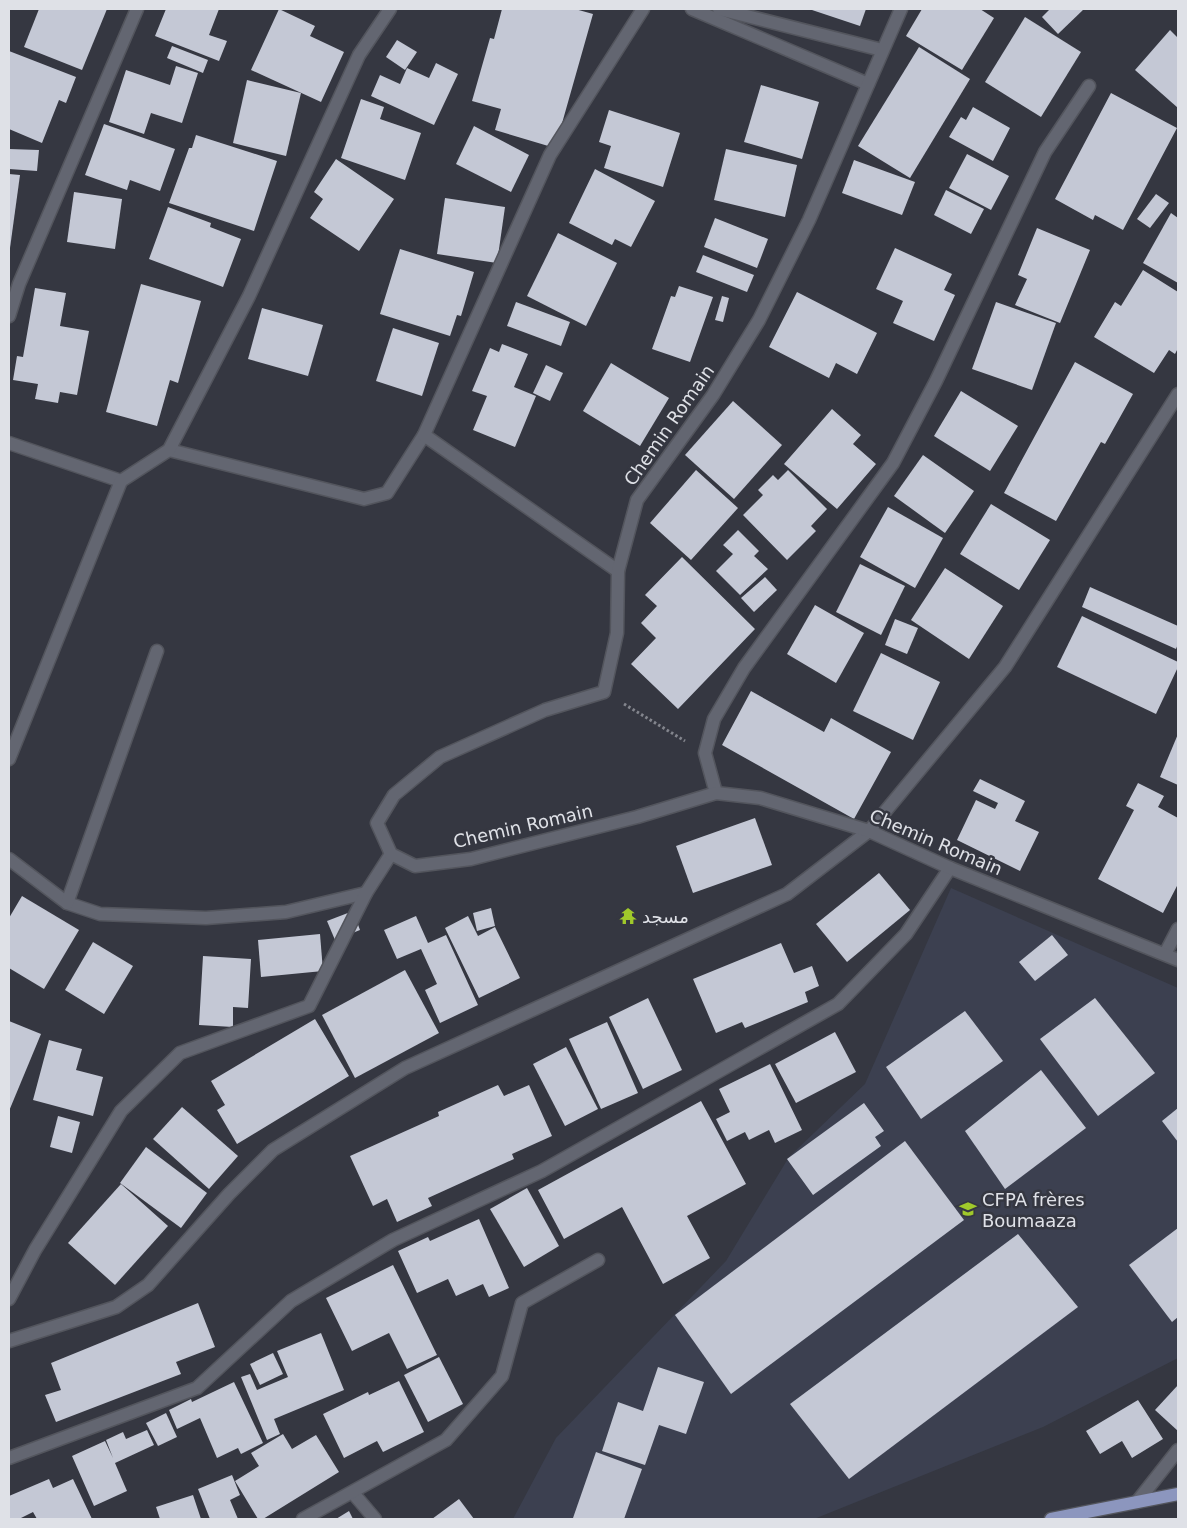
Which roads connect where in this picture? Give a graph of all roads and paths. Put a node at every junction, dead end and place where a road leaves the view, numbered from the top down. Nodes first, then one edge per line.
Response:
1 (137, 9) edge
2 (390, 9) edge
3 (643, 9) edge
4 (692, 9) edge
5 (719, 9) edge
6 (901, 9) edge
7 (882, 50) junction
8 (868, 84) junction
9 (1090, 86) dead end
10 (9, 316) edge
11 (1178, 394) edge
12 (424, 435) junction
13 (9, 443) edge
14 (169, 450) junction
15 (121, 481) junction
16 (618, 572) junction
17 (157, 652) dead end
18 (604, 692) junction
19 (705, 753) junction
20 (9, 759) edge
21 (716, 793) junction
22 (869, 831) junction
23 (391, 854) junction
24 (9, 859) edge
25 (950, 868) junction
26 (366, 893) junction
27 (67, 903) junction
28 (1178, 929) edge
29 (1165, 954) junction
30 (1178, 960) edge
31 (598, 1260) dead end
32 (9, 1299) edge
33 (9, 1341) edge
34 (1178, 1450) edge
35 (9, 1458) edge
36 (353, 1493) junction
37 (1178, 1494) edge
38 (1137, 1502) junction
39 (303, 1519) edge
40 (375, 1519) edge
41 (1051, 1519) edge

1 - 10 street
2 - 14 street
3 - 12 street
4 - 8 street
5 - 7 street
6 - 7 street, Chemin Romain
7 - 8 street, Chemin Romain
8 - 16 street, Chemin Romain
9 - 19 street
11 - 22 street
12 - 14 street
12 - 16 street
13 - 15 street
14 - 15 street
15 - 20 street
16 - 18 street, Chemin Romain
17 - 27 street
18 - 19 path
18 - 23 street
19 - 21 street
21 - 22 street, Chemin Romain
21 - 23 street, Chemin Romain
22 - 25 street, Chemin Romain
22 - 33 street
23 - 26 street
24 - 27 street
25 - 29 street, Chemin Romain
25 - 35 street
26 - 27 street
26 - 32 street
28 - 29 street
29 - 30 street, Chemin Romain
31 - 36 street
34 - 38 street
36 - 39 street
36 - 40 street
37 - 38 main road
38 - 41 main road

